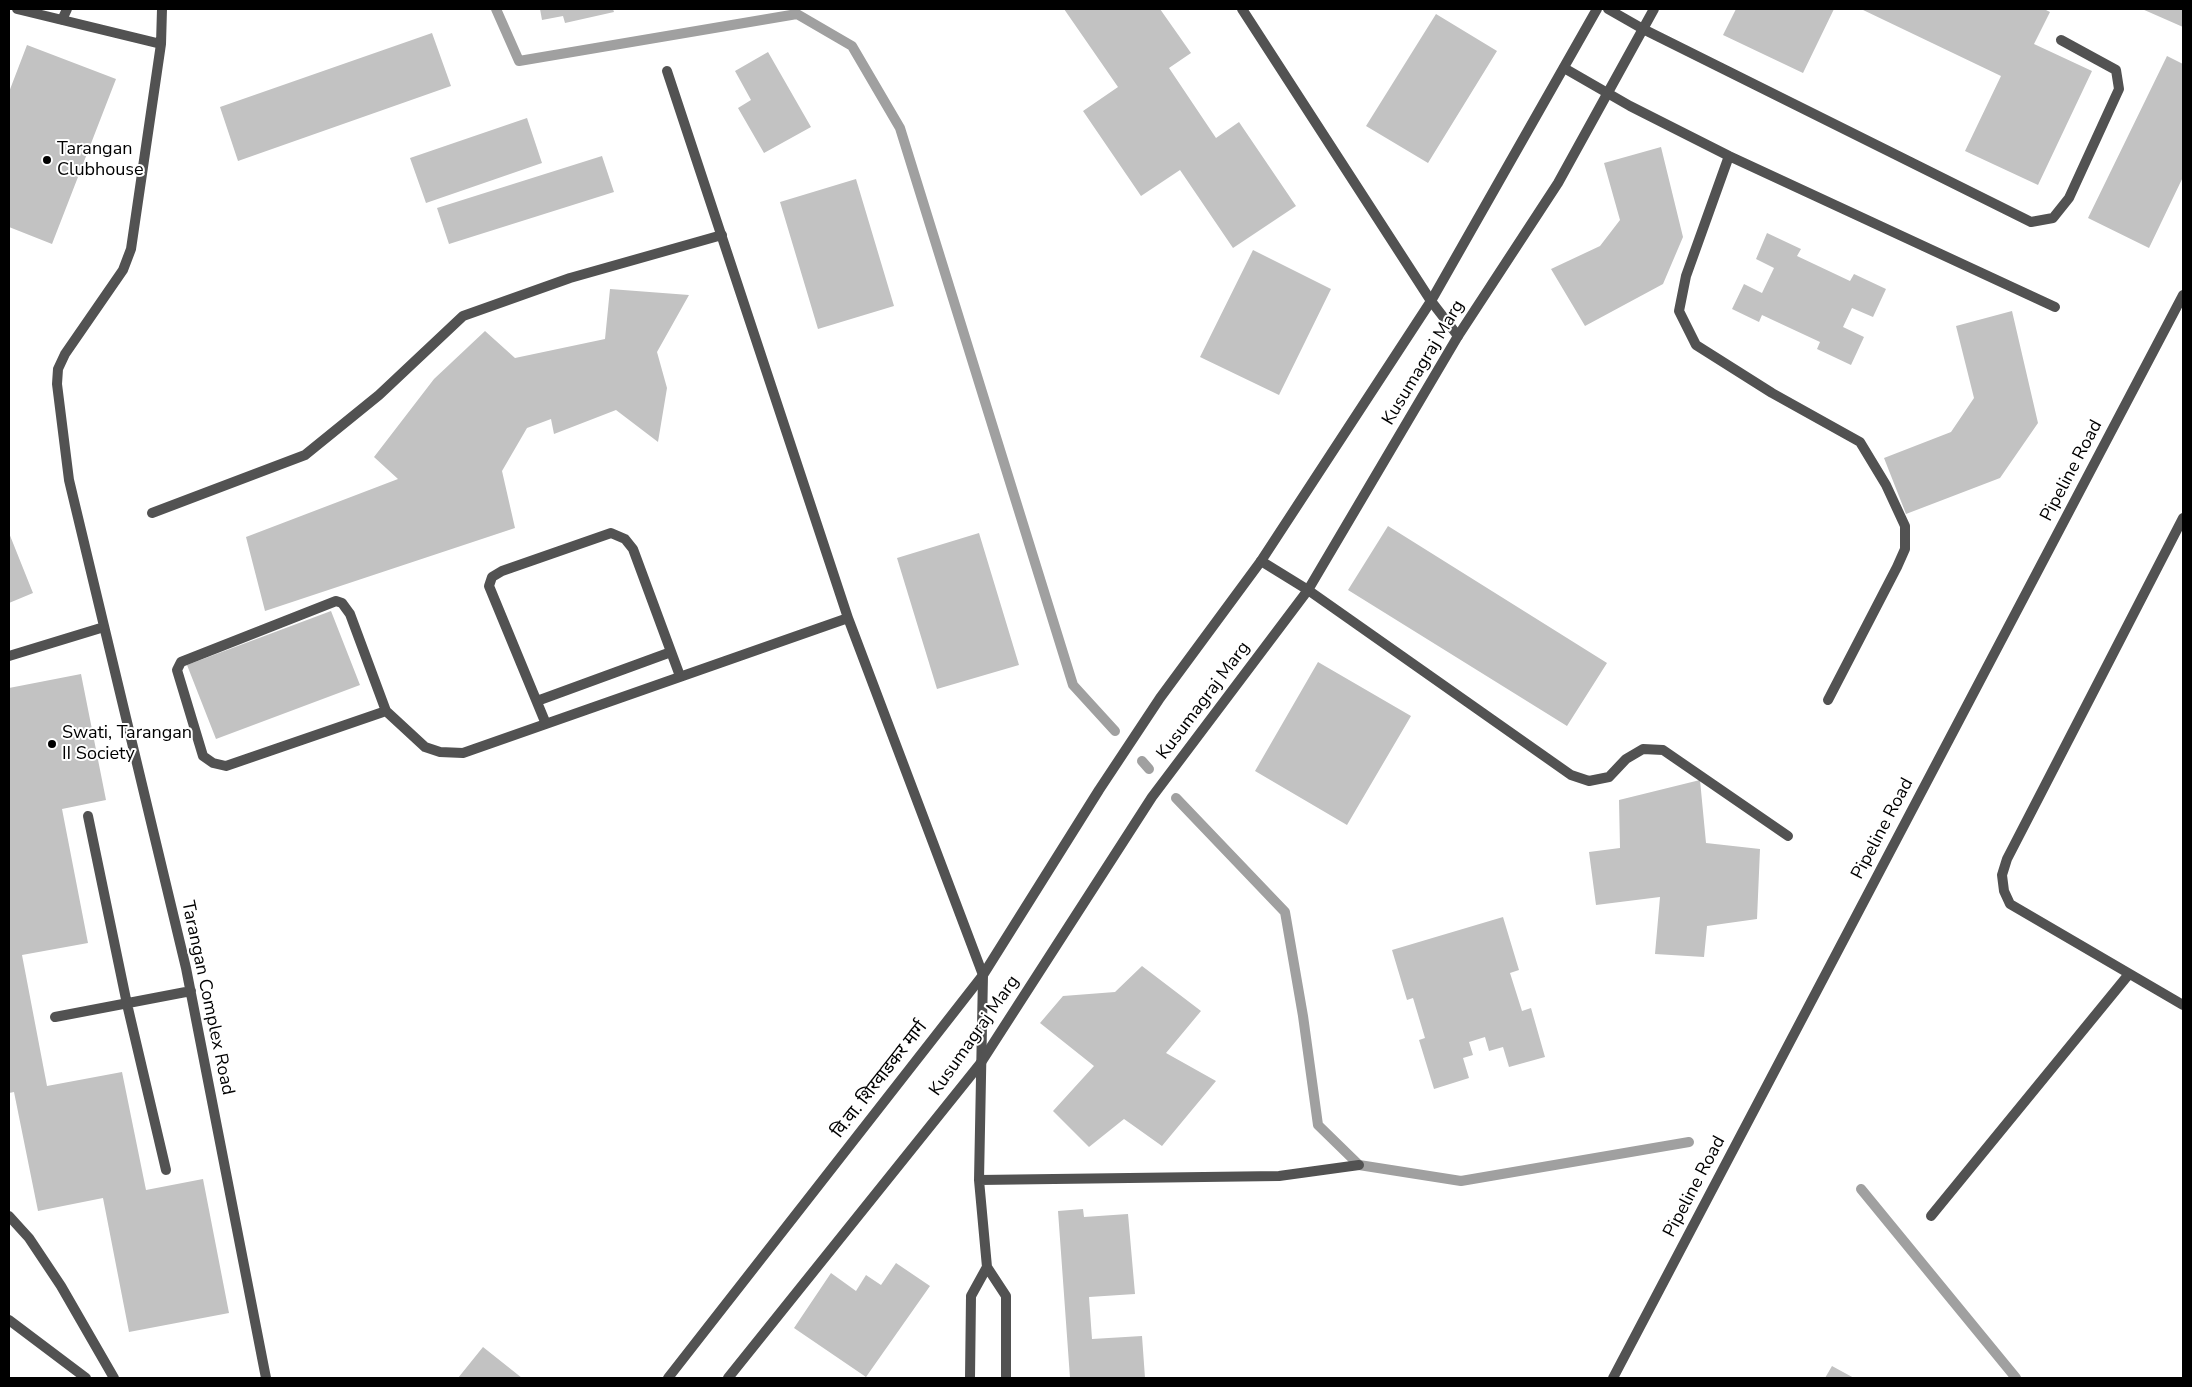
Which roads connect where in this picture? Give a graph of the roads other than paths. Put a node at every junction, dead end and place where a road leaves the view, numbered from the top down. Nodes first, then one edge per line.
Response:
1 (17, 9) edge
2 (67, 9) edge
3 (162, 9) edge
4 (1242, 9) edge
5 (1597, 9) edge
6 (1608, 9) edge
7 (1654, 9) edge
8 (62, 20) junction
9 (1643, 29) junction
10 (2061, 40) dead end
11 (161, 44) junction
12 (1564, 68) junction
13 (667, 71) dead end
14 (1608, 93) junction
15 (1729, 156) junction
16 (722, 235) junction
17 (2183, 295) edge
18 (1430, 301) junction
19 (2055, 307) dead end
20 (1458, 336) junction
21 (152, 513) dead end
22 (2183, 518) edge
23 (1261, 561) junction
24 (1308, 590) junction
25 (848, 618) junction
26 (104, 627) junction
27 (671, 652) junction
28 (9, 656) edge
29 (680, 676) junction
30 (1828, 700) dead end
31 (537, 701) junction
32 (386, 711) junction
33 (546, 724) junction
34 (1099, 790) joint
35 (88, 816) dead end
36 (1788, 836) dead end
37 (2129, 974) junction
38 (983, 975) junction
39 (191, 991) junction
40 (127, 1004) junction
41 (2183, 1005) edge
42 (55, 1017) dead end
43 (980, 1064) junction
44 (1359, 1165) dead end
45 (166, 1170) dead end
46 (979, 1180) junction
47 (9, 1216) edge
48 (1931, 1216) dead end
49 (987, 1267) junction
50 (9, 1320) edge
51 (86, 1378) edge
52 (114, 1378) edge
53 (266, 1378) edge
54 (668, 1378) edge
55 (728, 1378) edge
56 (970, 1378) edge
57 (1006, 1378) edge
58 (1613, 1378) edge

1 - 8 street
2 - 8 street
3 - 11 street, Tarangan Complex Road
4 - 18 street
5 - 12 street, Kusumagraj Marg
6 - 9 street
7 - 9 street, Kusumagraj Marg
8 - 11 street
9 - 10 street
9 - 14 street, Kusumagraj Marg
11 - 26 street, Tarangan Complex Road
12 - 14 street
12 - 18 street, Kusumagraj Marg
13 - 16 street
14 - 15 street
14 - 20 street, Kusumagraj Marg
15 - 19 street
15 - 30 street
16 - 21 street
16 - 25 street
17 - 58 street, Pipeline Road
18 - 20 street
18 - 23 street, Kusumagraj Marg
20 - 24 street, Kusumagraj Marg
22 - 37 street
23 - 24 street
23 - 34 street, Kusumagraj Marg
24 - 36 street
24 - 43 street, Kusumagraj Marg
25 - 29 street
25 - 38 street
26 - 28 street
26 - 39 street, Tarangan Complex Road
27 - 29 street
27 - 31 street
27 - 31 street
29 - 33 street
31 - 33 street
32 - 32 street
32 - 33 street
34 - 38 street, वि.वा. शिरवाडकर मार्ग
35 - 40 street
37 - 41 street
37 - 48 street
38 - 43 street
38 - 54 street, वि.वा. शिरवाडकर मार्ग
39 - 40 street
39 - 53 street, Tarangan Complex Road
40 - 42 street
40 - 45 street
43 - 46 street
43 - 55 street, Kusumagraj Marg
44 - 46 street
46 - 49 street
47 - 52 street
49 - 56 street
49 - 57 street
50 - 51 street

